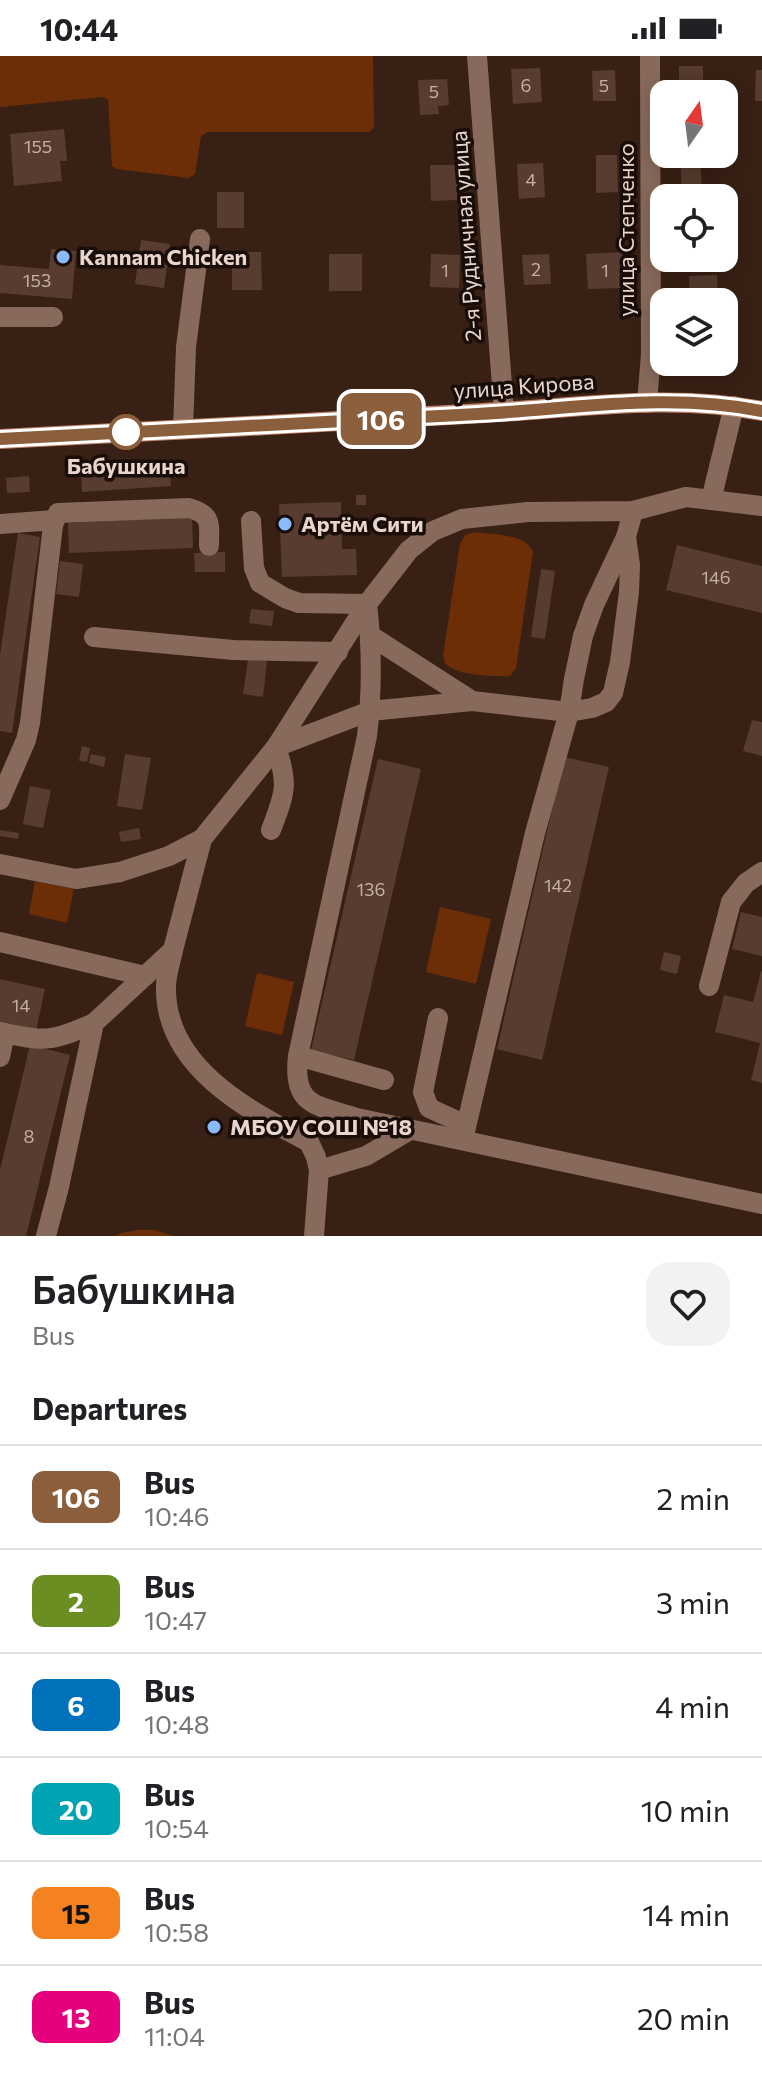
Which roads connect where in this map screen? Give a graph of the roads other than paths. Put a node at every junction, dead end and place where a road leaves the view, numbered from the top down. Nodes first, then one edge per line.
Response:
1 (477, 56) edge
2 (650, 56) edge
3 (200, 239) dead end
4 (0, 317) edge
5 (53, 317) dead end
6 (647, 403) junction
7 (734, 406) junction
8 (762, 411) edge
9 (504, 412) junction
10 (183, 429) junction
11 (0, 439) edge
12 (711, 500) junction
13 (762, 506) edge
14 (633, 511) junction
15 (55, 520) junction
16 (251, 521) dead end
17 (0, 524) edge
18 (626, 537) junction
19 (209, 546) dead end
20 (367, 604) junction
21 (371, 636) junction
22 (94, 637) dead end
23 (338, 652) junction
24 (472, 701) junction
25 (370, 711) junction
26 (569, 712) junction
27 (276, 747) junction
28 (0, 799) edge
29 (271, 830) dead end
30 (202, 839) junction
31 (0, 864) edge
32 (762, 872) edge
33 (0, 942) edge
34 (173, 950) junction
35 (145, 976) junction
36 (709, 986) dead end
37 (438, 1018) dead end
38 (94, 1023) junction
39 (2, 1033) edge
40 (298, 1056) junction
41 (0, 1057) edge
42 (384, 1080) dead end
43 (410, 1130) junction
44 (464, 1133) junction
45 (319, 1170) junction
46 (762, 1204) edge
47 (46, 1236) edge
48 (314, 1236) edge

1 - 9 street, 2-я Рудничная улица
2 - 6 street, улица Степченко
3 - 10 street
4 - 5 street
6 - 7 main road, улица Кирова
6 - 9 main road, улица Кирова
7 - 8 main road, улица Кирова
7 - 12 street
9 - 10 main road, улица Кирова
10 - 11 main road, улица Кирова
12 - 13 street
12 - 14 street
14 - 18 street
14 - 20 street
15 - 17 street
15 - 19 street
15 - 28 street
16 - 20 street
18 - 26 street
18 - 26 street
20 - 21 street
20 - 23 street
21 - 24 street
21 - 25 street
22 - 23 street
23 - 27 street
24 - 25 street
24 - 26 street
25 - 27 street
25 - 40 street
26 - 44 street
27 - 29 street
27 - 30 street
30 - 31 street
30 - 34 street
32 - 36 street
33 - 35 street
34 - 35 street
34 - 45 street
35 - 38 street
37 - 44 street
38 - 39 street
38 - 47 street
39 - 41 street
40 - 42 street
40 - 43 street
43 - 44 street
43 - 45 street
44 - 46 street
45 - 48 street

